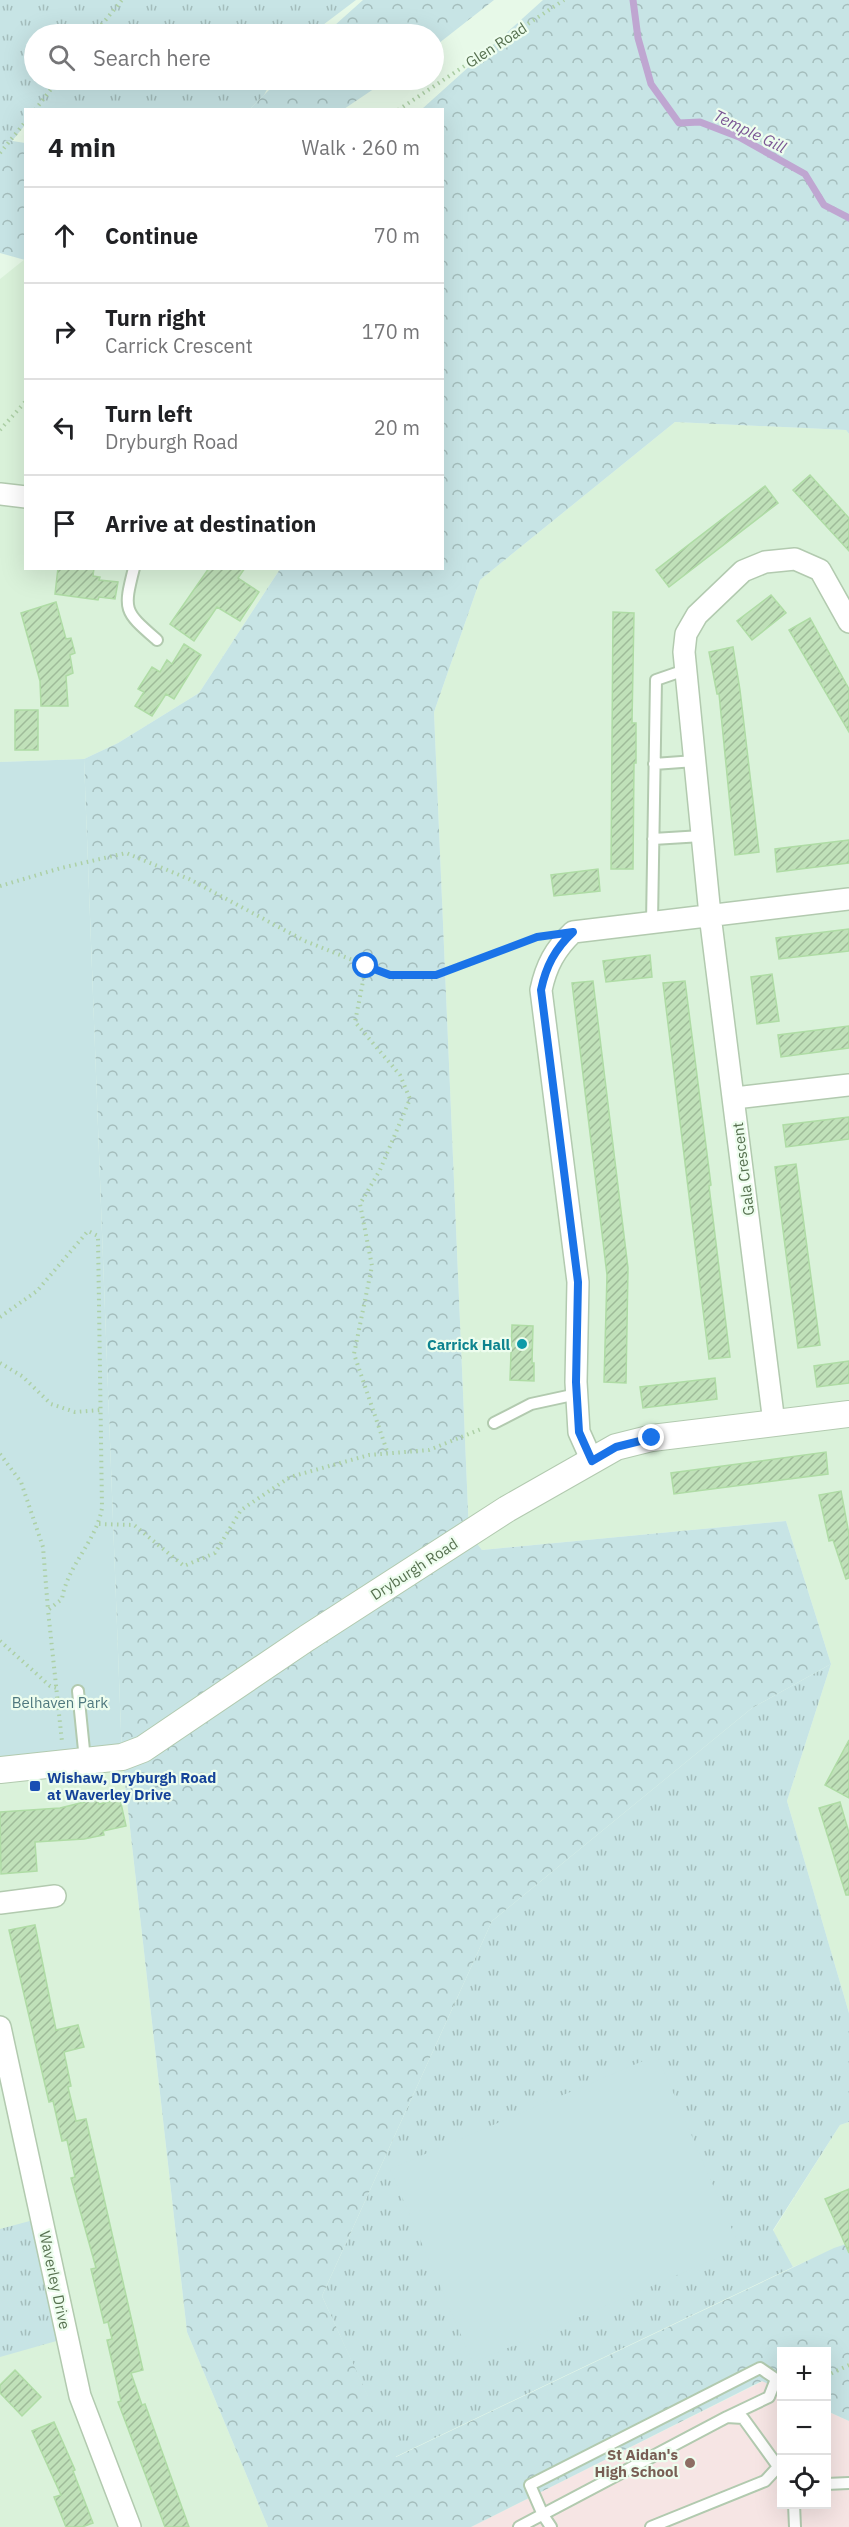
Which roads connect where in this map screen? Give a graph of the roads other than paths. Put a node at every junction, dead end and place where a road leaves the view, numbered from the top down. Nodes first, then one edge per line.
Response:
1 (0, 494) edge
2 (24, 497) edge
3 (134, 570) edge
4 (849, 622) edge
5 (157, 640) dead end
6 (685, 670) junction
7 (694, 761) junction
8 (654, 764) junction
9 (702, 836) junction
10 (653, 839) junction
11 (849, 898) edge
12 (710, 915) junction
13 (652, 922) junction
14 (849, 1085) edge
15 (735, 1098) junction
16 (577, 1394) junction
17 (849, 1414) edge
18 (494, 1424) road end
19 (774, 1424) junction
20 (592, 1461) junction
21 (78, 1691) dead end
22 (75, 1762) junction
23 (0, 1770) edge
24 (55, 1896) dead end
25 (0, 1903) edge
26 (0, 2028) edge
27 (728, 2417) junction
28 (777, 2467) edge
29 (777, 2472) edge
30 (849, 2483) edge
31 (831, 2484) edge
32 (794, 2509) edge
33 (543, 2515) junction
34 (130, 2527) edge
35 (519, 2527) edge
36 (551, 2527) edge
37 (651, 2527) edge
38 (795, 2527) edge

1 - 2 street
3 - 5 lane
4 - 6 street, Gala Crescent
6 - 7 street, Gala Crescent
6 - 8 lane
7 - 8 lane
7 - 9 street, Gala Crescent
8 - 10 lane
9 - 10 lane
9 - 12 street, Gala Crescent
10 - 13 lane
11 - 12 street
12 - 13 street
12 - 15 street, Gala Crescent
13 - 16 street
14 - 15 street
15 - 19 street, Gala Crescent
16 - 18 lane
16 - 20 street
17 - 19 street, Dryburgh Road
19 - 20 street, Dryburgh Road
20 - 22 street, Dryburgh Road
21 - 22 lane
22 - 23 street, Dryburgh Road
24 - 25 street
26 - 34 street, Waverley Drive
27 - 28 lane
27 - 33 lane
27 - 33 lane
29 - 37 lane
30 - 31 lane
32 - 38 lane
33 - 35 lane
33 - 36 lane

